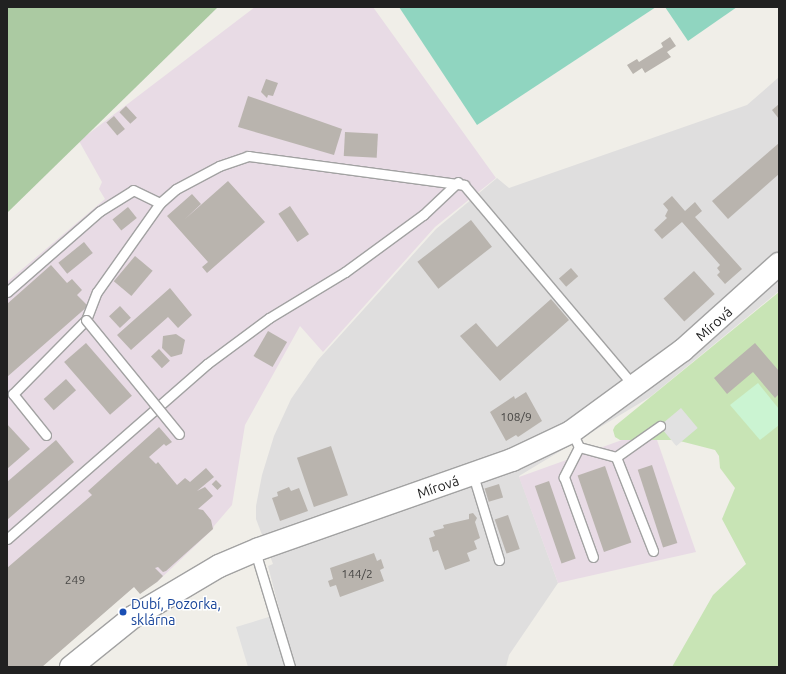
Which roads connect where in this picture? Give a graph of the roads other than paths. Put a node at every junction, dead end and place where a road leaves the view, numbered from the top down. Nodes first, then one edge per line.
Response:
1 (458, 182) junction
2 (160, 203) junction
3 (779, 264) edge
4 (7, 292) edge
5 (86, 320) junction
6 (635, 387) junction
7 (660, 426) dead end
8 (179, 434) dead end
9 (46, 436) dead end
10 (575, 439) junction
11 (616, 457) junction
12 (473, 475) junction
13 (7, 539) edge
14 (255, 551) junction
15 (653, 551) dead end
16 (593, 557) dead end
17 (499, 560) dead end
18 (71, 667) edge
19 (290, 667) edge

1 - 2 lane
1 - 6 lane
1 - 13 lane
2 - 4 lane
2 - 5 lane
3 - 6 street, Mírová
5 - 8 lane, bridge
5 - 9 lane
6 - 10 street, Mírová
7 - 11 lane
10 - 11 lane
10 - 12 street, Mírová
10 - 16 lane
11 - 15 lane
12 - 14 street, Mírová
12 - 17 lane
14 - 18 street, Mírová
14 - 19 lane

